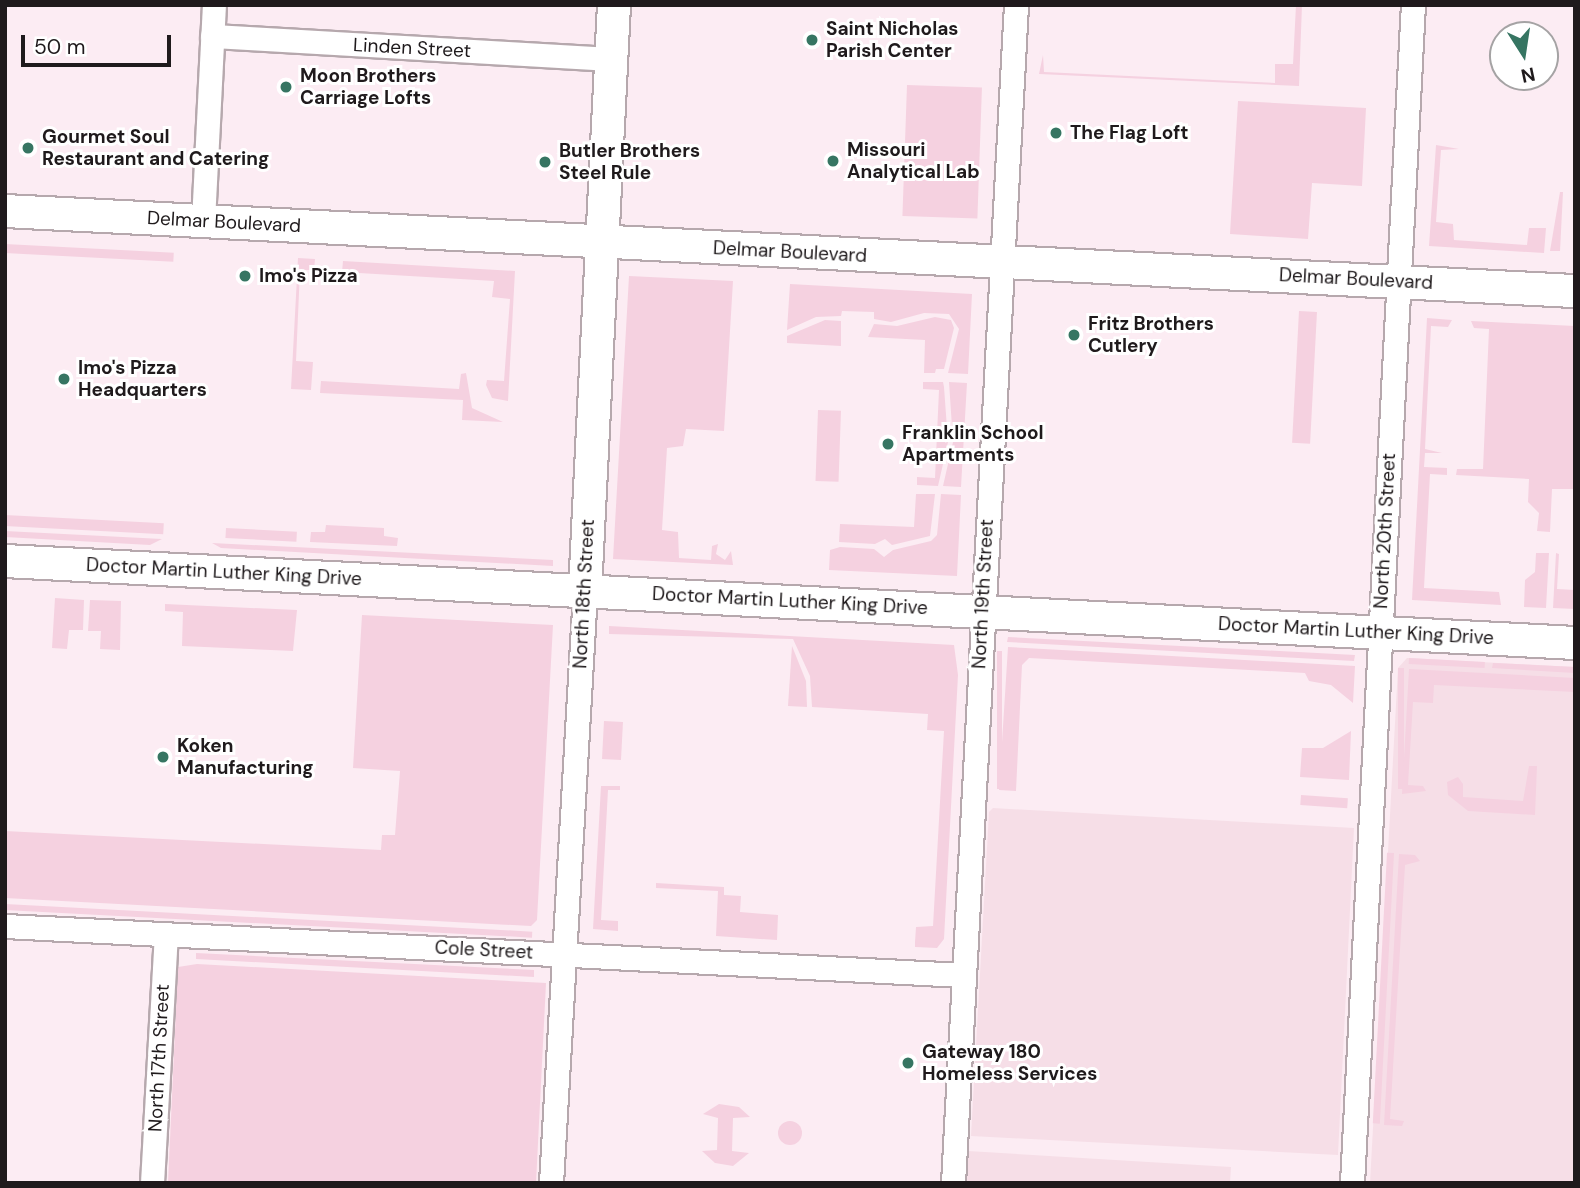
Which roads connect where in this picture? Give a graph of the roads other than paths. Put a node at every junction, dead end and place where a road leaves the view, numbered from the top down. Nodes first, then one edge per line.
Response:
1 (214, 5) edge
2 (614, 5) edge
3 (1016, 5) edge
4 (1413, 5) edge
5 (212, 36) junction
6 (612, 59) junction
7 (5, 211) edge
8 (203, 221) junction
9 (602, 243) junction
10 (1002, 262) junction
11 (1398, 281) junction
12 (1575, 291) edge
13 (5, 561) edge
14 (584, 591) junction
15 (982, 611) junction
16 (1380, 633) junction
17 (1575, 643) edge
18 (5, 926) edge
19 (166, 934) junction
20 (563, 954) junction
21 (962, 975) junction
22 (152, 1183) edge
23 (551, 1183) edge
24 (953, 1183) edge
25 (1352, 1183) edge

1 - 5 street
2 - 6 street, North 18th Street
3 - 10 street, North 19th Street
4 - 11 street, North 20th Street
5 - 6 street, Linden Street
5 - 8 street
6 - 9 street, North 18th Street
7 - 8 street, Delmar Boulevard
8 - 9 street, Delmar Boulevard
9 - 10 street, Delmar Boulevard
9 - 14 street, North 18th Street
10 - 11 street, Delmar Boulevard
10 - 15 street, North 19th Street
11 - 12 street, Delmar Boulevard
11 - 16 street, North 20th Street
13 - 14 street, Doctor Martin Luther King Drive
14 - 15 street, Doctor Martin Luther King Drive
14 - 20 street, North 18th Street
15 - 16 street, Doctor Martin Luther King Drive
15 - 21 street, North 19th Street
16 - 17 street, Doctor Martin Luther King Drive
16 - 25 street, North 20th Street
18 - 19 street, Cole Street
19 - 20 street, Cole Street
19 - 22 street, North 17th Street
20 - 21 street, Cole Street
20 - 23 street, North 18th Street
21 - 24 street, North 19th Street

